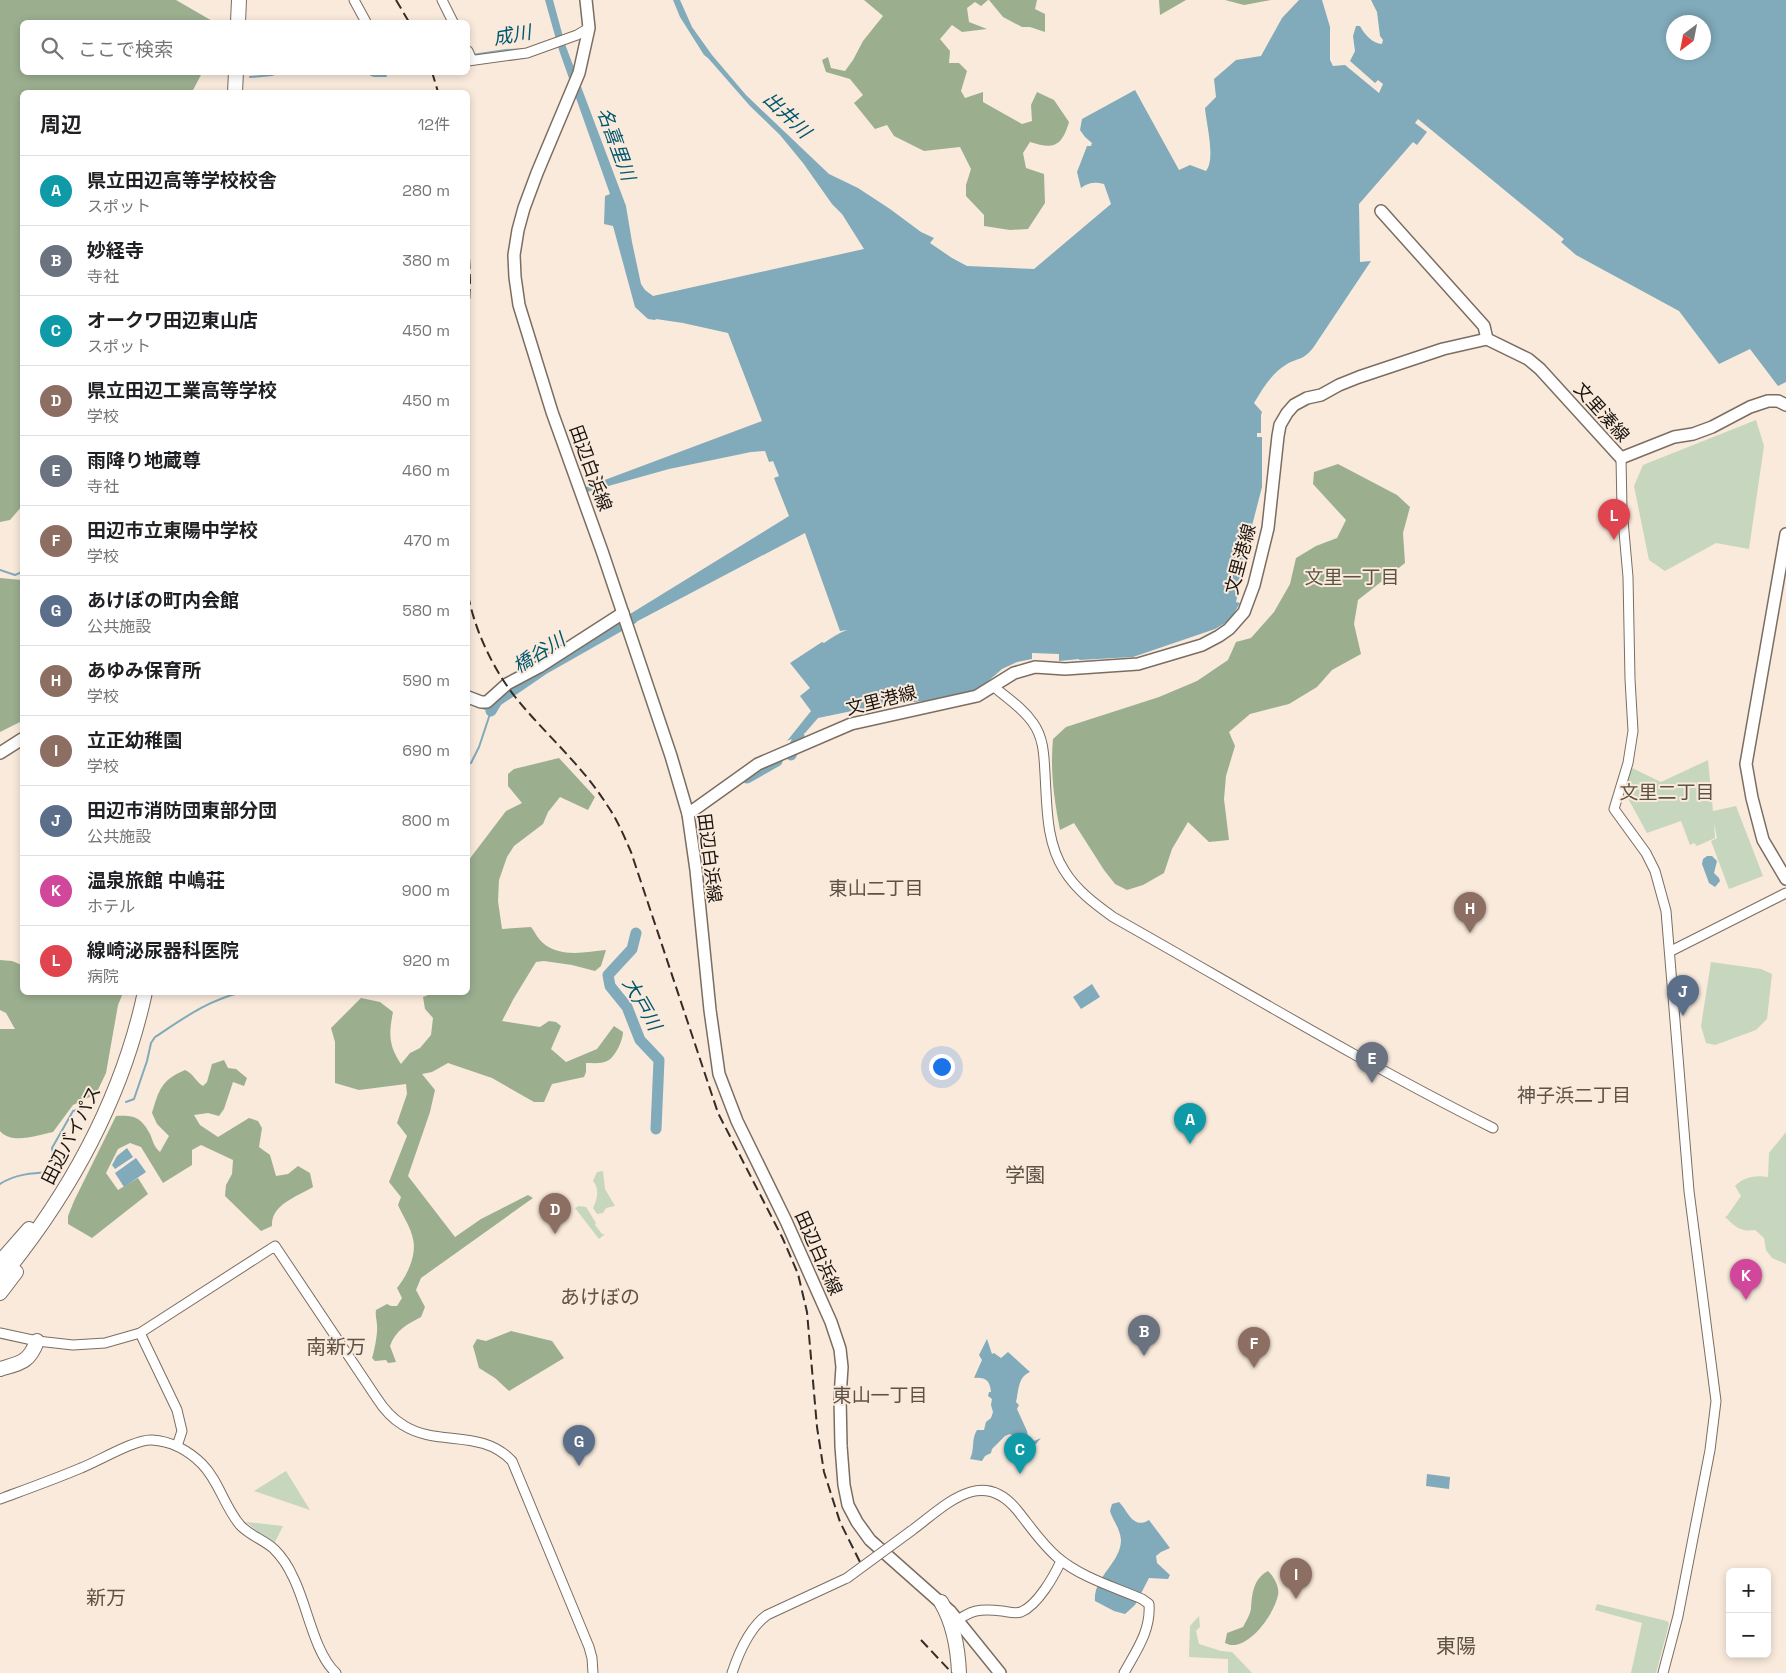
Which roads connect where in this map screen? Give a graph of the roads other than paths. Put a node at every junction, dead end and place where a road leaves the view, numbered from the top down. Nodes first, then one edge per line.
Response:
1 (239, 0) edge
2 (246, 0) edge
3 (354, 0) edge
4 (442, 0) edge
5 (586, 0) edge
6 (238, 20) edge
7 (246, 20) edge
8 (365, 20) edge
9 (452, 20) edge
10 (589, 28) junction
11 (470, 60) edge
12 (236, 75) edge
13 (244, 75) edge
14 (235, 90) edge
15 (243, 90) edge
16 (1381, 211) dead end
17 (1487, 338) junction
18 (1786, 405) edge
19 (1621, 458) junction
20 (1786, 534) edge
21 (623, 615) junction
22 (994, 687) junction
23 (470, 698) edge
24 (20, 740) edge
25 (0, 753) edge
26 (688, 814) junction
27 (1786, 879) edge
28 (1786, 893) edge
29 (1671, 951) junction
30 (135, 995) edge
31 (144, 995) edge
32 (1493, 1128) dead end
33 (50, 1213) junction
34 (29, 1229) junction
35 (0, 1262) edge
36 (0, 1266) edge
37 (0, 1279) edge
38 (0, 1293) edge
39 (0, 1333) edge
40 (140, 1333) junction
41 (37, 1341) junction
42 (0, 1369) edge
43 (177, 1446) junction
44 (0, 1499) edge
45 (1063, 1562) junction
46 (941, 1602) joint
47 (955, 1622) junction
48 (336, 1673) edge
49 (593, 1673) edge
50 (732, 1673) edge
51 (959, 1673) edge
52 (1000, 1673) edge
53 (1124, 1673) edge
54 (1663, 1673) edge

1 - 6 highway
2 - 7 highway
3 - 8 street
4 - 9 street
5 - 10 main road, 田辺白浜線
10 - 11 street
10 - 21 main road, 田辺白浜線
12 - 14 highway
13 - 15 highway
16 - 17 main road
17 - 19 main road, 文里湊線
17 - 22 main road, 文里港線
18 - 19 main road, 文里湊線
19 - 29 street
20 - 27 main road
21 - 23 main road
21 - 26 main road, 田辺白浜線
22 - 26 main road, 文里港線
22 - 32 street
24 - 25 main road
26 - 46 main road, 田辺白浜線
28 - 29 street
29 - 54 street
30 - 34 highway, 田辺バイパス
31 - 33 highway, 田辺バイパス
33 - 37 highway, 田辺バイパス
33 - 38 highway
34 - 35 highway
34 - 36 highway, 田辺バイパス
39 - 41 street
40 - 41 street
40 - 43 street
40 - 49 street
41 - 42 highway
43 - 44 street
43 - 48 street
45 - 47 street
45 - 50 street, bridge
45 - 53 street
46 - 47 highway
47 - 51 highway
47 - 52 main road

